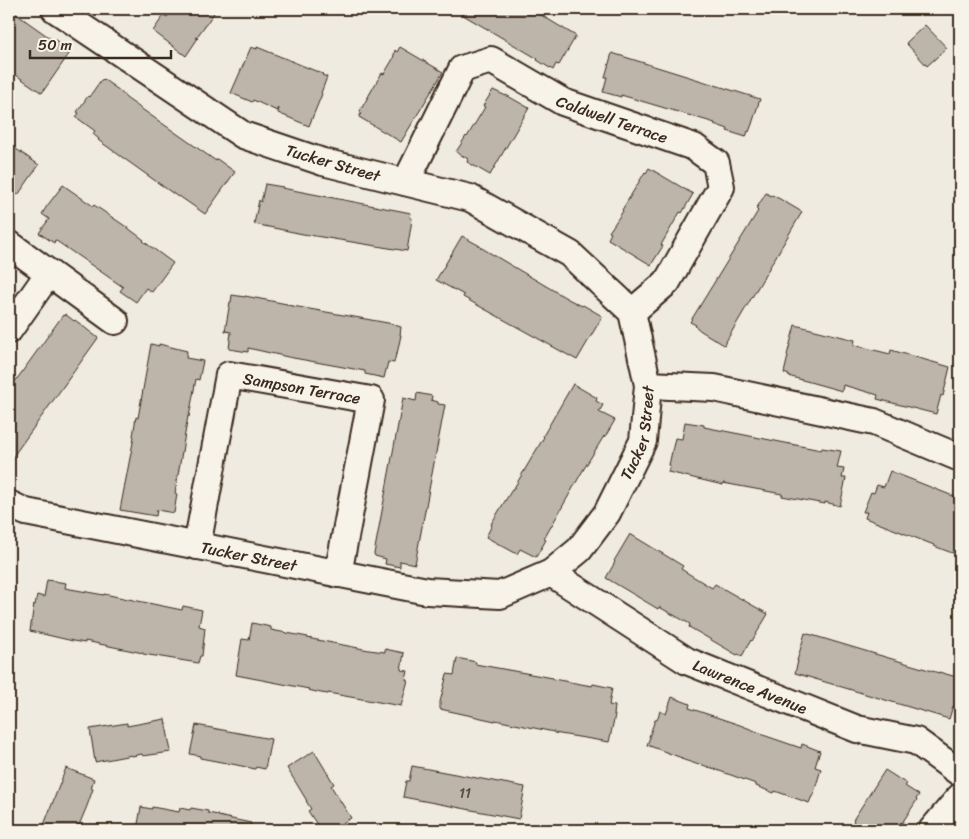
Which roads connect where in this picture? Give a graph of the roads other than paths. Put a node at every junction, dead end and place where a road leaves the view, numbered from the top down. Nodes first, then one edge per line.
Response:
1 (55, 9) edge
2 (406, 182) junction
3 (9, 244) edge
4 (49, 273) junction
5 (632, 312) junction
6 (115, 321) dead end
7 (9, 330) edge
8 (648, 385) junction
9 (960, 458) edge
10 (9, 504) edge
11 (197, 546) junction
12 (552, 573) junction
13 (338, 574) junction
14 (960, 773) edge
15 (960, 797) edge
16 (932, 830) edge

1 - 2 street, Tucker Street
2 - 5 street, Tucker Street
2 - 5 street, Caldwell Terrace
3 - 4 street
4 - 6 street
4 - 7 street
5 - 8 street, Tucker Street
8 - 9 street
8 - 12 street, Tucker Street
10 - 11 street, Tucker Street
11 - 13 street, Tucker Street
11 - 13 street, Sampson Terrace
12 - 13 street, Tucker Street
12 - 14 street, Lawrence Avenue
15 - 16 street

